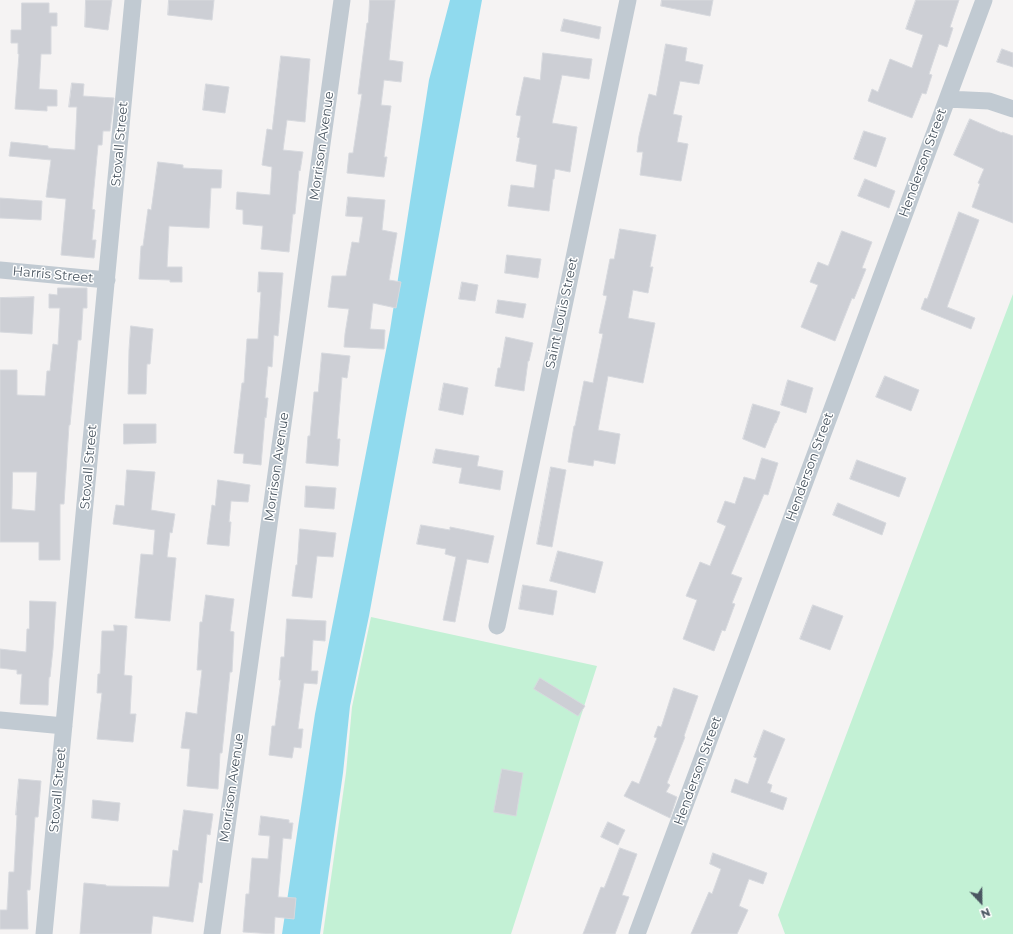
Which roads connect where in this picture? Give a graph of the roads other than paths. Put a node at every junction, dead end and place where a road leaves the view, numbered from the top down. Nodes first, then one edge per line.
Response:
1 (133, 0) edge
2 (342, 0) edge
3 (628, 0) edge
4 (984, 0) edge
5 (947, 99) junction
6 (1013, 109) edge
7 (0, 270) edge
8 (106, 280) junction
9 (496, 626) dead end
10 (0, 720) edge
11 (64, 726) junction
12 (44, 934) edge
13 (212, 934) edge
14 (637, 934) edge

1 - 8 street, Stovall Street
2 - 13 street, Morrison Avenue
3 - 9 street, Saint Louis Street
4 - 5 street, Henderson Street
5 - 6 street
5 - 14 street, Henderson Street
7 - 8 street, Harris Street
8 - 11 street, Stovall Street
10 - 11 street
11 - 12 street, Stovall Street

